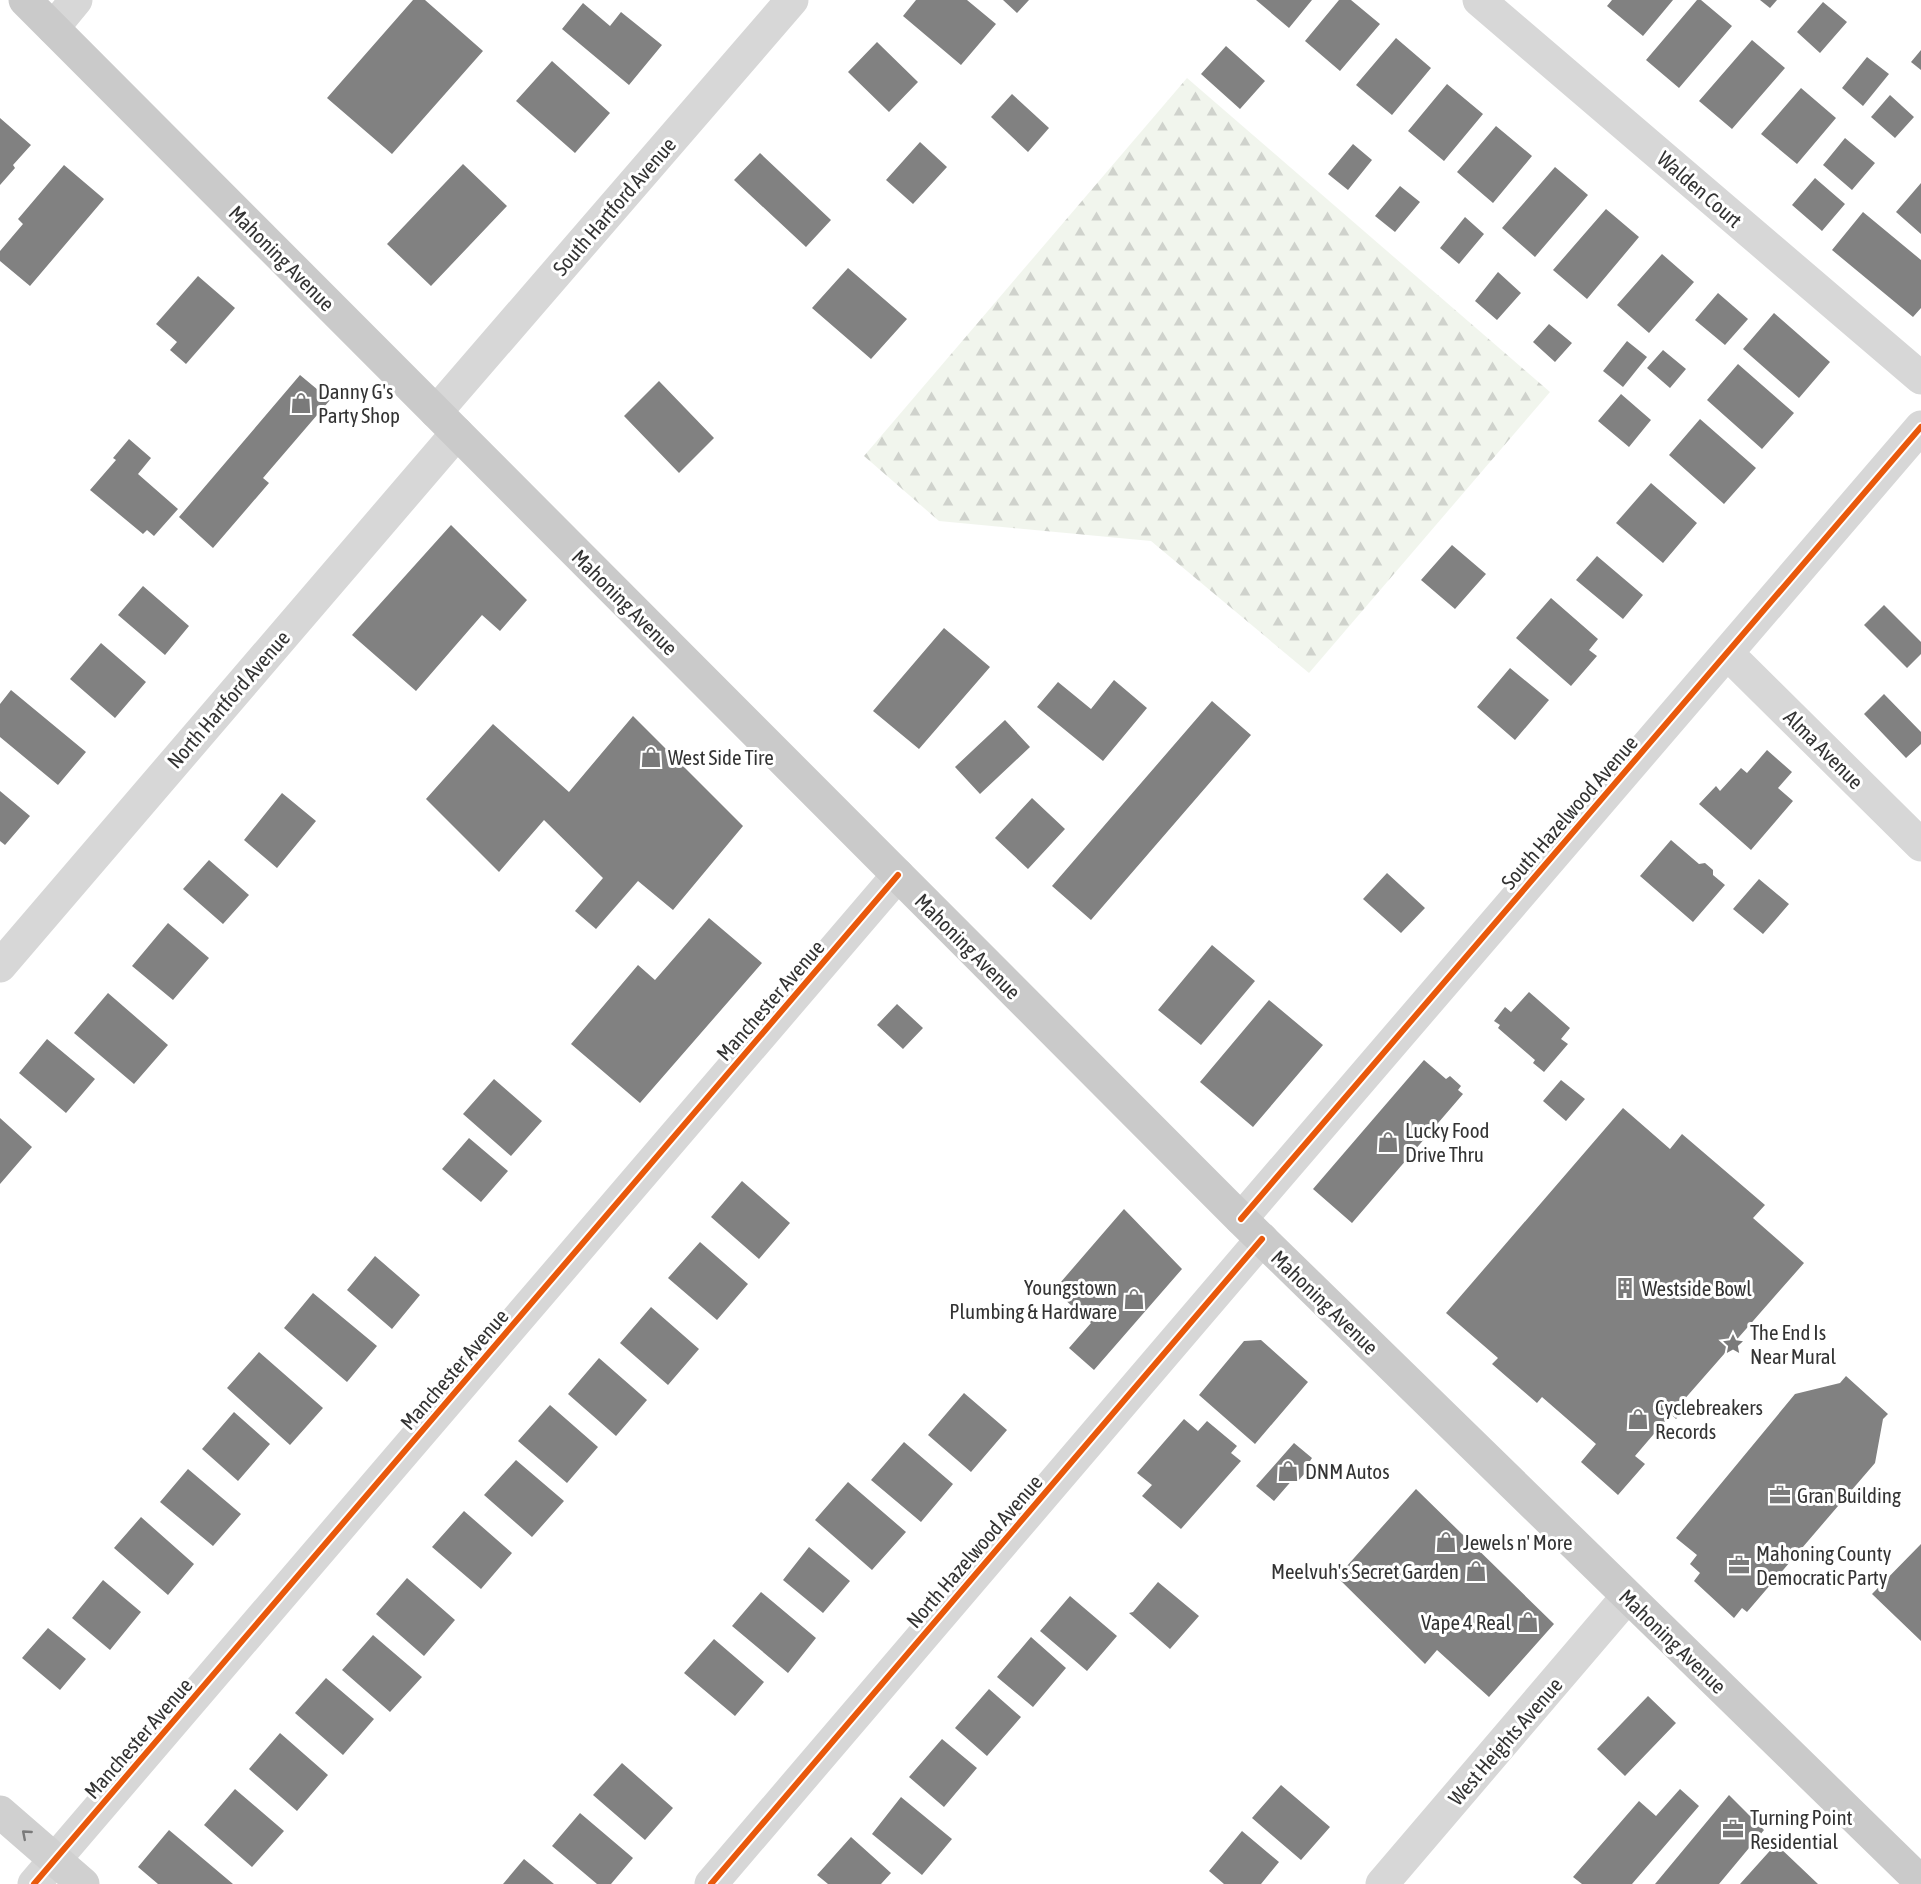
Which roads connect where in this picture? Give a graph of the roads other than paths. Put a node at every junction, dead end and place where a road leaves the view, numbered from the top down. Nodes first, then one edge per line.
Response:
1 (25, 0) edge
2 (76, 0) edge
3 (792, 0) edge
4 (1479, 0) edge
5 (53, 28) junction
6 (1921, 378) edge
7 (446, 422) junction
8 (1921, 427) edge
9 (1727, 653) junction
10 (1921, 845) edge
11 (898, 875) junction
12 (0, 966) edge
13 (1251, 1229) junction
14 (1627, 1597) junction
15 (0, 1812) edge
16 (56, 1860) junction
17 (1921, 1882) edge
18 (34, 1884) edge
19 (83, 1884) edge
20 (711, 1884) edge
21 (1382, 1884) edge

1 - 5 main road, Mahoning Avenue
2 - 5 street
3 - 7 street, South Hartford Avenue
4 - 6 street, Walden Court
5 - 7 main road, Mahoning Avenue
7 - 11 main road, Mahoning Avenue
7 - 12 street, North Hartford Avenue
8 - 9 street, South Hazelwood Avenue
9 - 10 street, Alma Avenue
9 - 13 street, South Hazelwood Avenue
11 - 13 main road, Mahoning Avenue
11 - 16 street, Manchester Avenue
13 - 14 main road, Mahoning Avenue
13 - 20 street, North Hazelwood Avenue
14 - 17 main road, Mahoning Avenue
14 - 21 street, West Heights Avenue
16 -> 15 street
16 - 18 street, Manchester Avenue
16 - 19 street

